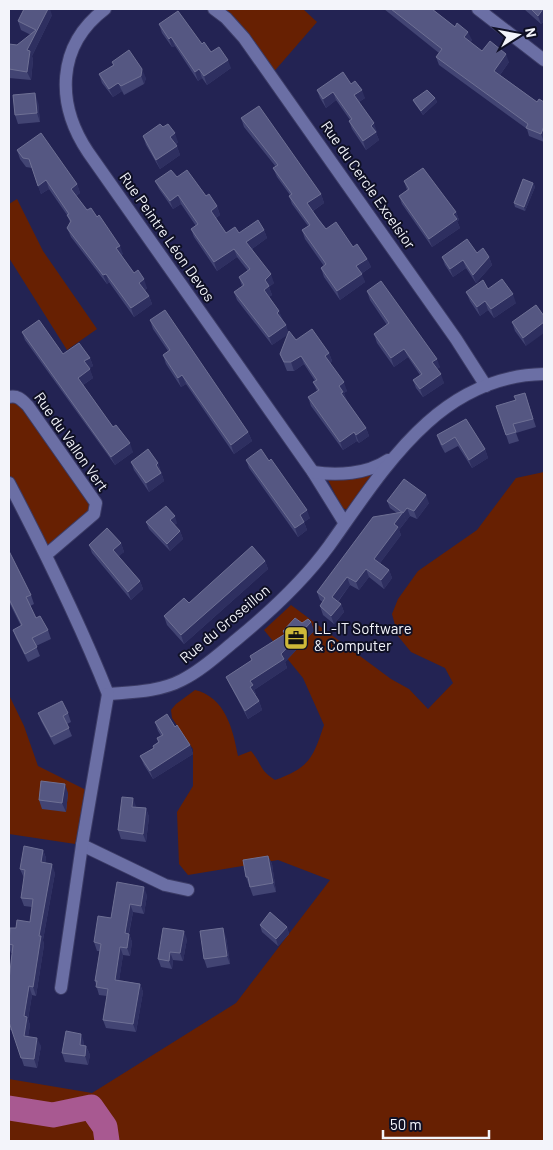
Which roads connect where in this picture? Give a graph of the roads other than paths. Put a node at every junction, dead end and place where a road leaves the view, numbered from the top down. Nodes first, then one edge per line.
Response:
1 (105, 9) edge
2 (214, 9) edge
3 (478, 9) edge
4 (544, 60) edge
5 (544, 374) edge
6 (486, 386) junction
7 (9, 397) edge
8 (395, 456) junction
9 (313, 472) junction
10 (9, 482) edge
11 (344, 522) junction
12 (46, 555) junction
13 (108, 694) junction
14 (82, 845) junction
15 (188, 890) dead end
16 (61, 988) dead end

1 - 9 street, Rue Peintre Léon Devos
2 - 6 street, Rue du Cercle Excelsior
3 - 4 street
5 - 6 street, Rue du Groseillon
6 - 8 street, Rue du Groseillon
7 - 12 street, Rue du Vallon Vert
8 - 9 street
8 - 11 street, Rue du Groseillon
9 - 11 street, Rue Peintre Léon Devos
10 - 12 street
11 - 13 street, Rue du Groseillon
12 - 13 street
13 - 14 street
14 - 15 street
14 - 16 street

